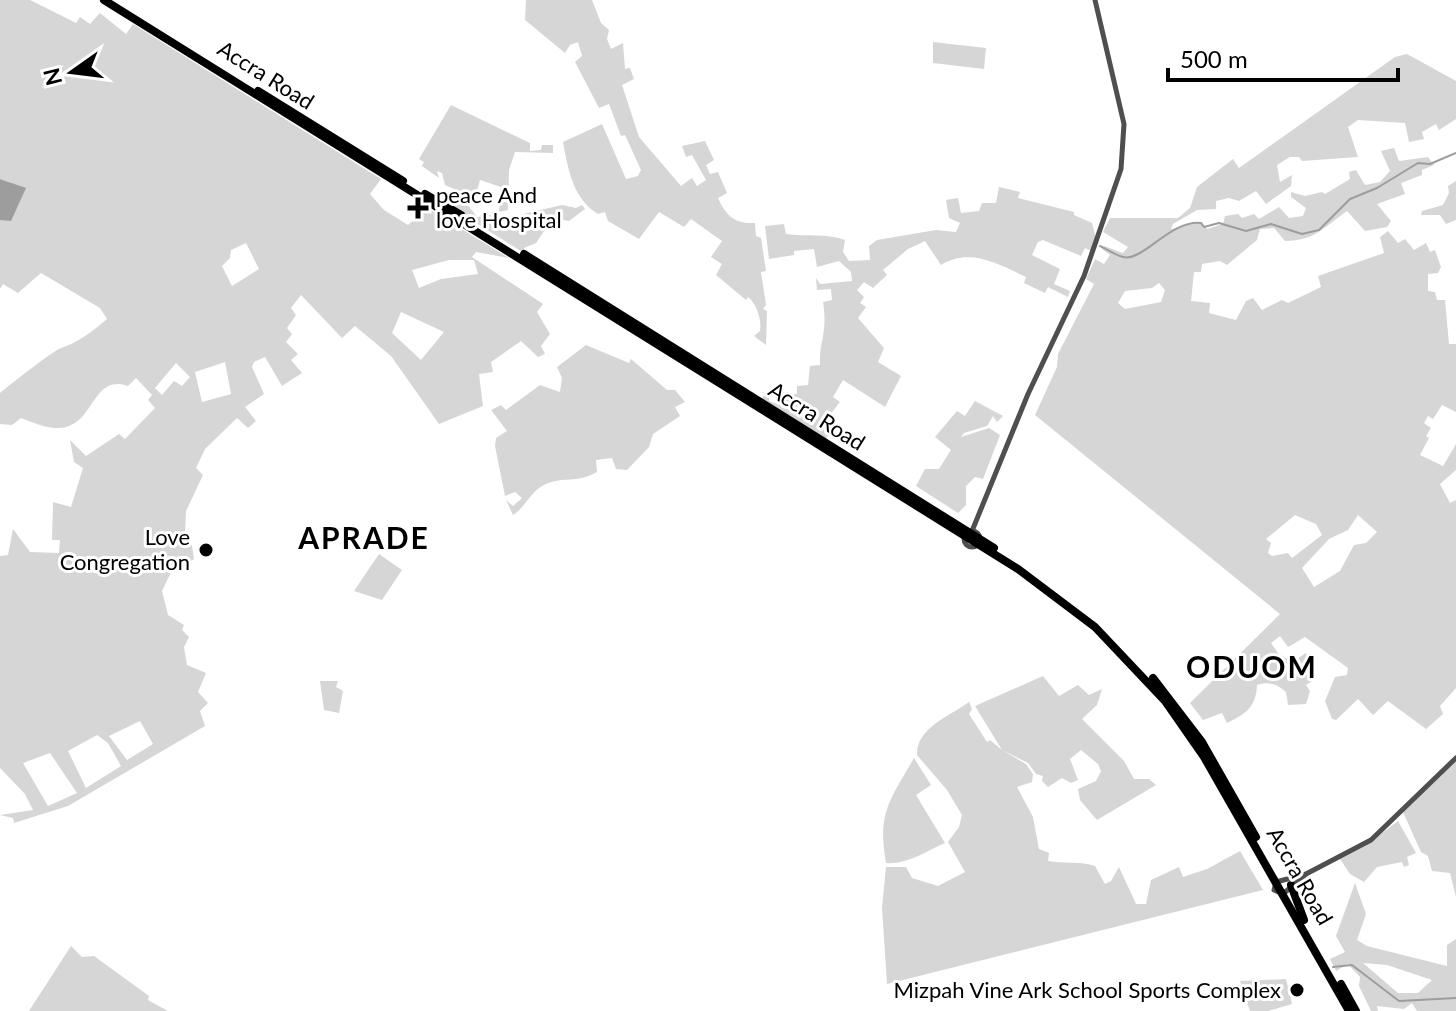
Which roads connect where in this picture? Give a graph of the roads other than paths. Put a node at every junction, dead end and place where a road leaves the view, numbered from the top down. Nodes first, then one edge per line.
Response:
1 (104, 0) edge
2 (1095, 0) edge
3 (115, 4) edge
4 (973, 536) junction
5 (1456, 758) edge
6 (1306, 874) junction
7 (1277, 883) junction
8 (1287, 890) junction
9 (1349, 1011) edge
10 (1356, 1011) edge

1 - 3 highway, Accra Road
2 - 4 street
3 - 4 highway, Accra Road
4 - 7 highway, Accra Road
4 - 7 highway, Accra Road
5 - 6 street
6 - 7 street
6 - 8 street
7 - 8 highway, Accra Road
8 - 9 highway, Accra Road
8 - 10 highway, Accra Road

